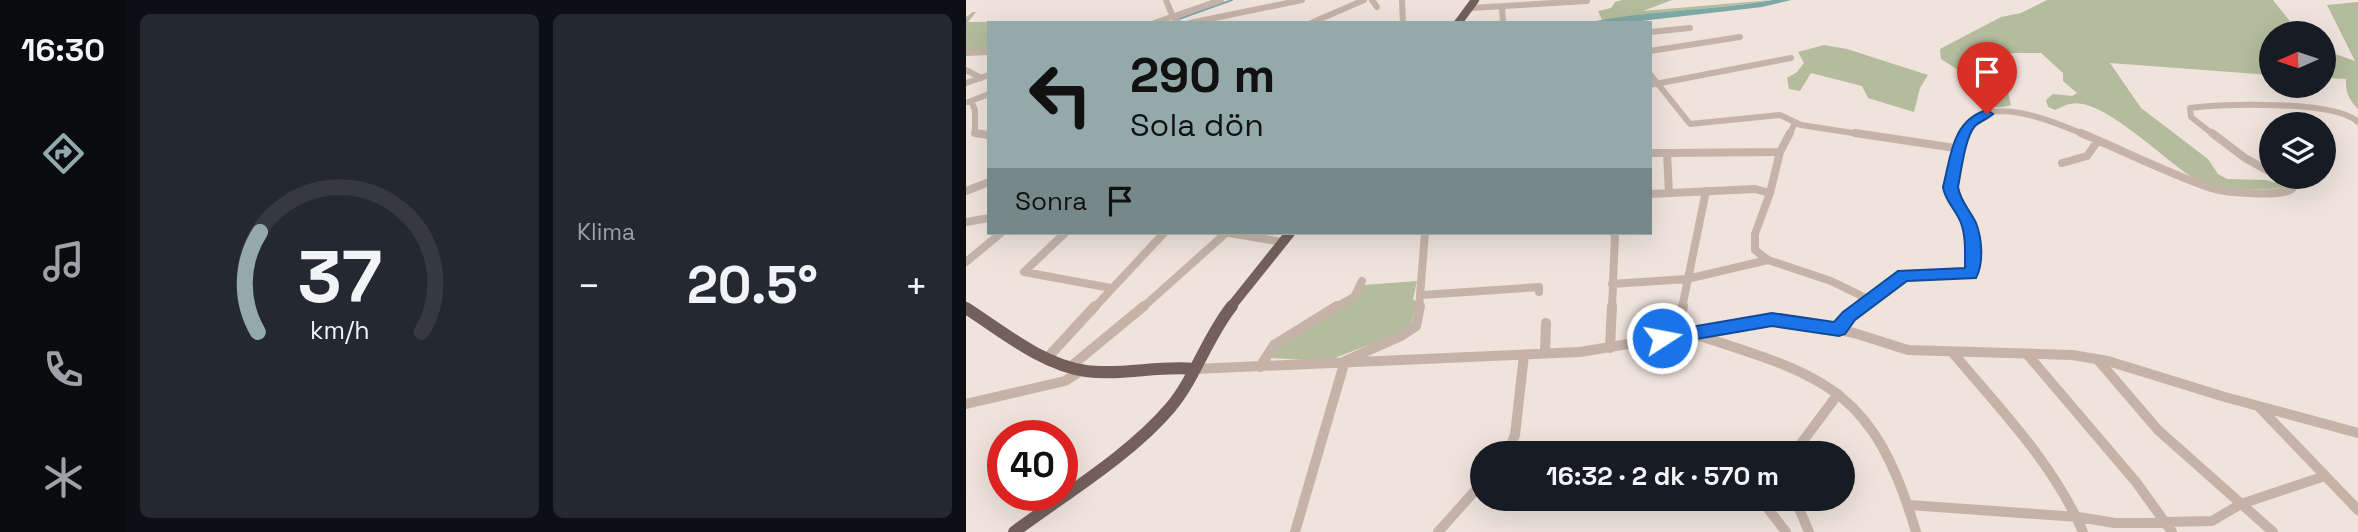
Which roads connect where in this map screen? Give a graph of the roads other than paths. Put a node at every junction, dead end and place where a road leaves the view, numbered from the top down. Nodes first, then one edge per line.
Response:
1 (1167, 0) edge
2 (1220, 0) edge
3 (1302, 0) edge
4 (1364, 0) edge
5 (1372, 0) edge
6 (1402, 0) edge
7 (1475, 0) edge
8 (1587, 1) edge
9 (1531, 3) edge
10 (1377, 7) dead end
11 (1470, 8) junction
12 (1502, 8) junction
13 (1176, 20) edge
14 (1201, 21) edge
15 (1316, 21) edge
16 (1403, 21) edge
17 (1460, 21) edge
18 (1503, 21) edge
19 (1690, 28) dead end
20 (1652, 32) edge
21 (1740, 37) dead end
22 (1652, 51) edge
23 (987, 52) edge
24 (966, 53) edge
25 (1791, 58) dead end
26 (966, 71) edge
27 (985, 76) edge
28 (966, 83) edge
29 (1654, 84) edge
30 (987, 95) edge
31 (968, 102) edge
32 (2358, 122) edge
33 (1795, 123) junction
34 (987, 135) edge
35 (2097, 142) junction
36 (1962, 149) junction
37 (1780, 152) junction
38 (1652, 153) edge
39 (1667, 153) junction
40 (2062, 163) dead end
41 (2259, 166) edge
42 (987, 183) edge
43 (2292, 189) edge
44 (966, 191) edge
45 (1706, 191) junction
46 (1669, 193) junction
47 (1770, 193) junction
48 (1652, 194) edge
49 (987, 218) edge
50 (966, 222) edge
51 (999, 235) edge
52 (1063, 235) edge
53 (1162, 235) edge
54 (1225, 235) edge
55 (1256, 235) edge
56 (1425, 235) edge
57 (1615, 235) edge
58 (1286, 237) edge
59 (1768, 260) junction
60 (966, 262) edge
61 (1687, 279) junction
62 (1362, 281) dead end
63 (1612, 284) junction
64 (1111, 288) junction
65 (1539, 292) dead end
66 (1422, 295) junction
67 (1870, 300) junction
68 (966, 308) edge
69 (1546, 323) dead end
70 (1839, 330) junction
71 (1688, 334) junction
72 (1610, 348) junction
73 (1953, 353) junction
74 (1545, 354) junction
75 (2027, 354) junction
76 (1524, 355) junction
77 (1048, 357) junction
78 (2098, 359) junction
79 (1341, 364) junction
80 (1260, 367) junction
81 (1076, 369) junction
82 (1195, 369) junction
83 (1838, 394) junction
84 (966, 404) edge
85 (2258, 407) junction
86 (2358, 433) edge
87 (1512, 441) edge
88 (1801, 441) edge
89 (2325, 476) junction
90 (1470, 496) edge
91 (2241, 504) junction
92 (1909, 505) junction
93 (2358, 510) edge
94 (1770, 511) edge
95 (1800, 511) edge
96 (2077, 517) junction
97 (2168, 527) edge
98 (1014, 532) edge
99 (1296, 532) edge
100 (1438, 532) edge
101 (1786, 532) edge
102 (1809, 532) edge
103 (1916, 532) edge
104 (2083, 532) edge
105 (2273, 532) edge

1 - 13 street
2 - 13 street
3 - 14 street
4 - 15 street
5 - 10 street
6 - 16 street
7 - 11 main road
8 - 9 street
9 - 12 street
11 - 12 street
11 - 17 main road
12 - 18 street
19 - 20 street
21 - 22 street
23 - 24 street
25 - 29 street
26 - 27 street
27 - 28 street
29 - 33 street
30 - 31 street
31 - 34 street
32 - 41 street
33 - 36 street
33 - 37 street
35 - 36 street
35 - 40 street
35 - 43 street
36 - 67 street
37 - 39 street
37 - 47 street
38 - 39 street
39 - 46 street
42 - 44 street
45 - 46 street
45 - 47 street
45 - 61 street
46 - 48 street
47 - 59 street
49 - 50 street
51 - 60 street
52 - 64 street
53 - 64 street
54 - 81 street
55 - 58 street
56 - 66 street
57 - 63 street
58 - 82 main road
59 - 61 street
59 - 67 street
61 - 63 street
61 - 71 street
62 - 80 street
63 - 72 street
64 - 77 street
65 - 66 street
66 - 79 street
67 - 70 street
68 - 77 main road
69 - 74 street
70 - 71 street
70 - 73 street
71 - 72 street
71 - 83 street
72 - 74 street
73 - 75 street
73 - 96 street
74 - 76 street
75 - 78 street
75 - 97 street
76 - 79 street
76 - 87 street
77 - 81 main road
78 - 85 street
78 - 91 street
79 - 80 street
79 - 99 street
80 - 82 street
81 - 82 main road
81 - 84 street
82 - 98 main road
83 - 88 street
83 - 92 street
85 - 86 street
85 - 89 street
89 - 91 street
89 - 93 street
90 - 100 street
91 - 97 street
91 - 105 street
92 - 96 street
92 - 103 street
94 - 101 street
95 - 102 street
96 - 97 street
96 - 104 street

